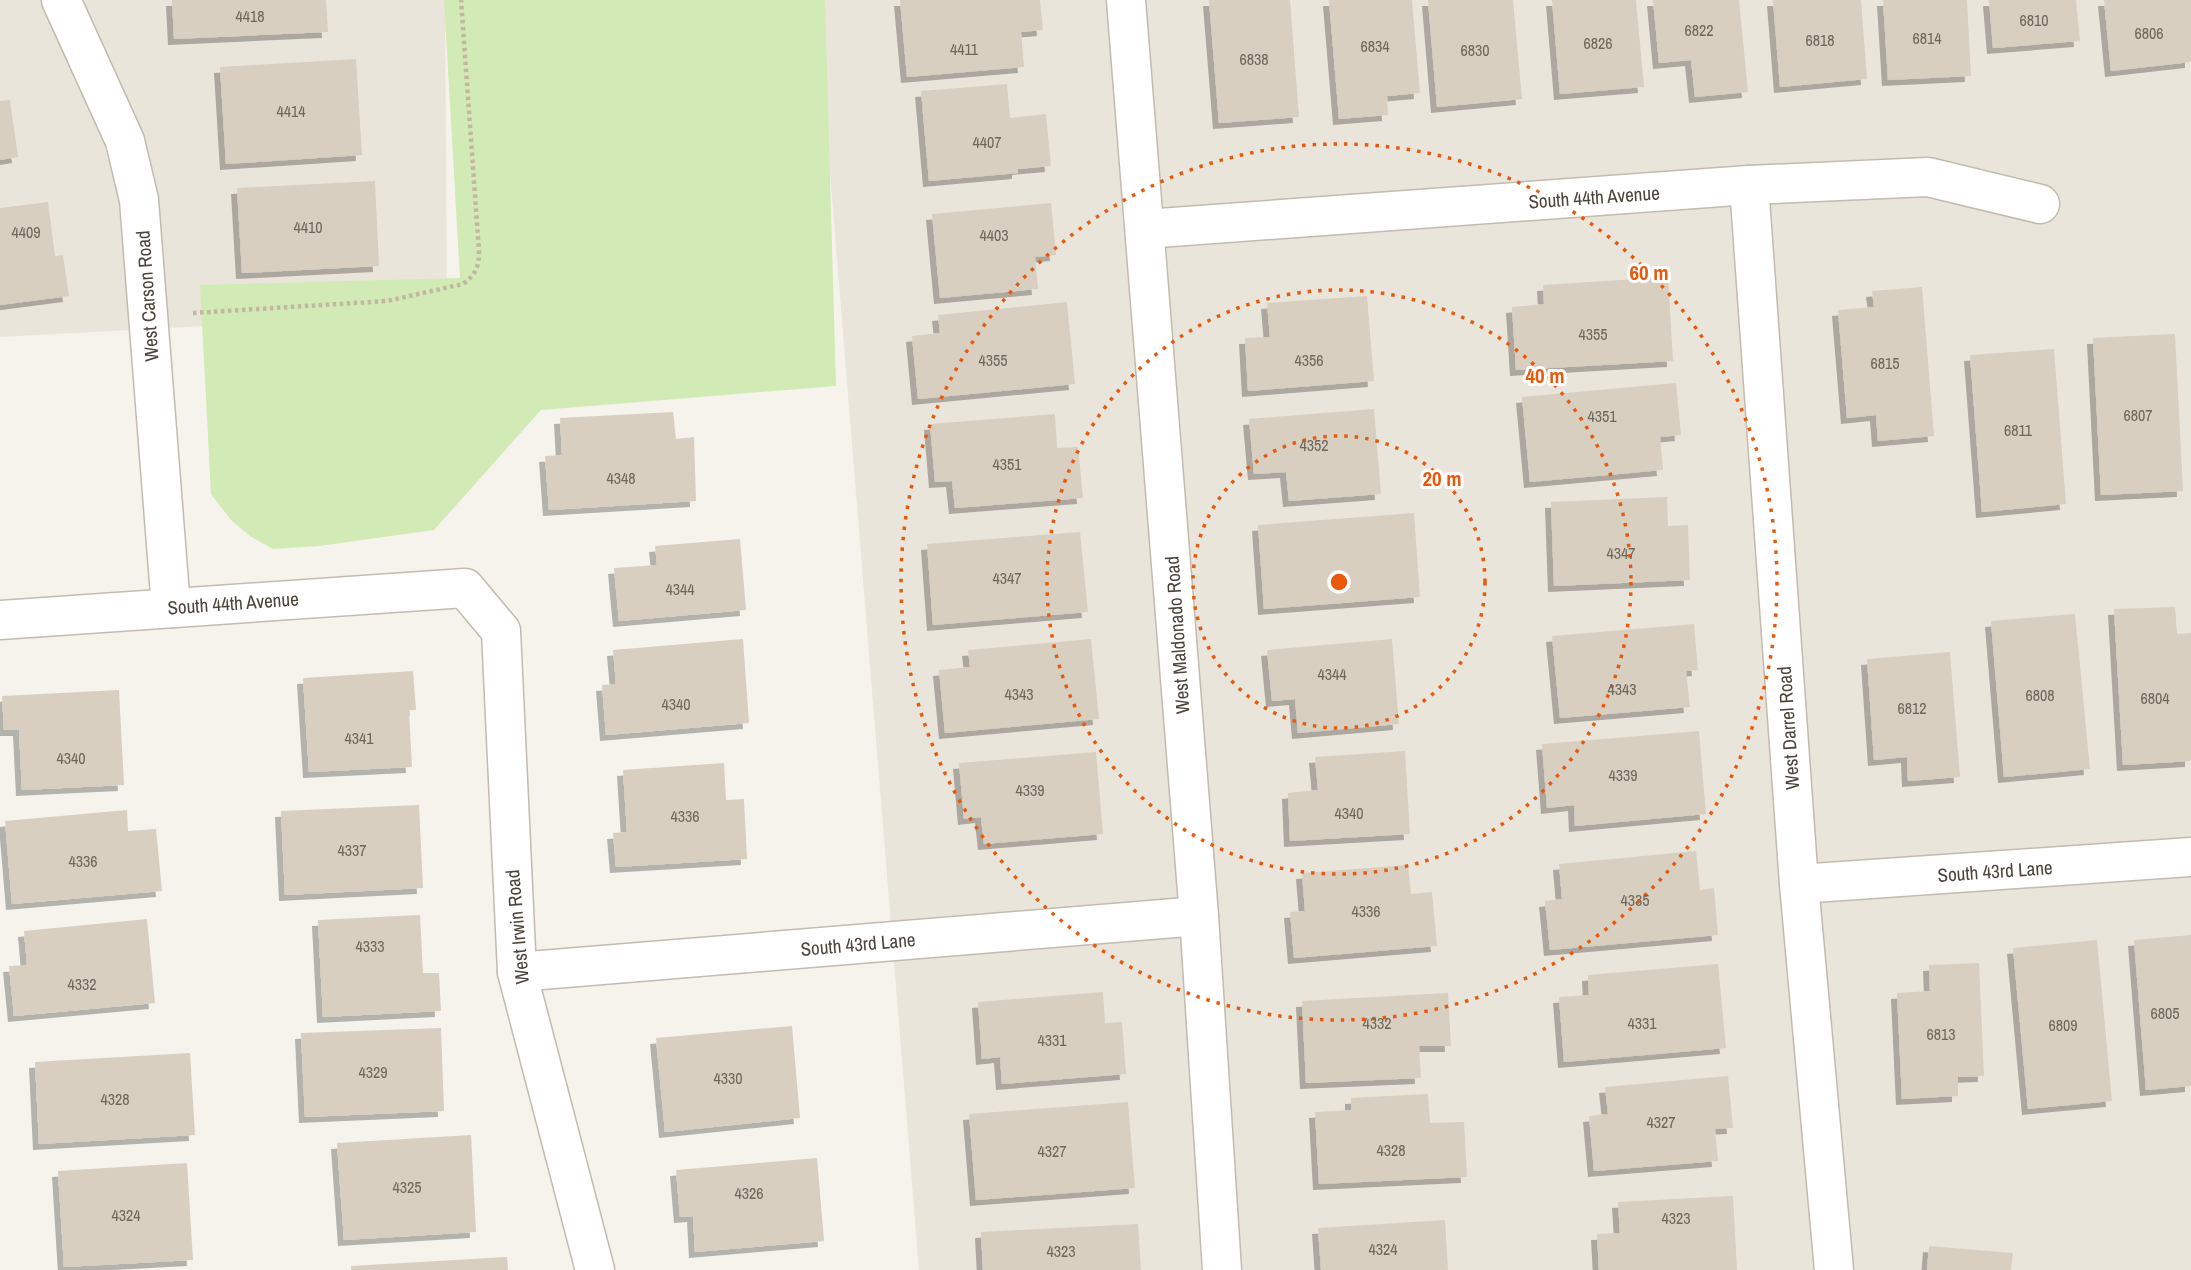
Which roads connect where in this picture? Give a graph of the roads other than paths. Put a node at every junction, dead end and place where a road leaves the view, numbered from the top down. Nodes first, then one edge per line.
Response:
1 (61, 0) edge
2 (1126, 0) edge
3 (1749, 185) junction
4 (2040, 204) dead end
5 (1145, 229) junction
6 (465, 588) joint
7 (171, 608) junction
8 (0, 620) edge
9 (2191, 857) edge
10 (1800, 884) junction
11 (1199, 916) junction
12 (517, 972) junction
13 (595, 1270) edge
14 (1222, 1270) edge
15 (1834, 1270) edge

1 - 7 street, West Carson Road
2 - 5 street, West Maldonado Road
3 - 4 street, South 44th Avenue
3 - 5 street, South 44th Avenue
3 - 10 street, West Darrel Road
5 - 11 street, West Maldonado Road
6 - 7 street, South 44th Avenue
6 - 12 street, West Irwin Road
7 - 8 street, South 44th Avenue
9 - 10 street, South 43rd Lane
10 - 15 street, West Darrel Road
11 - 12 street, South 43rd Lane
11 - 14 street, West Maldonado Road
12 - 13 street, West Irwin Road

